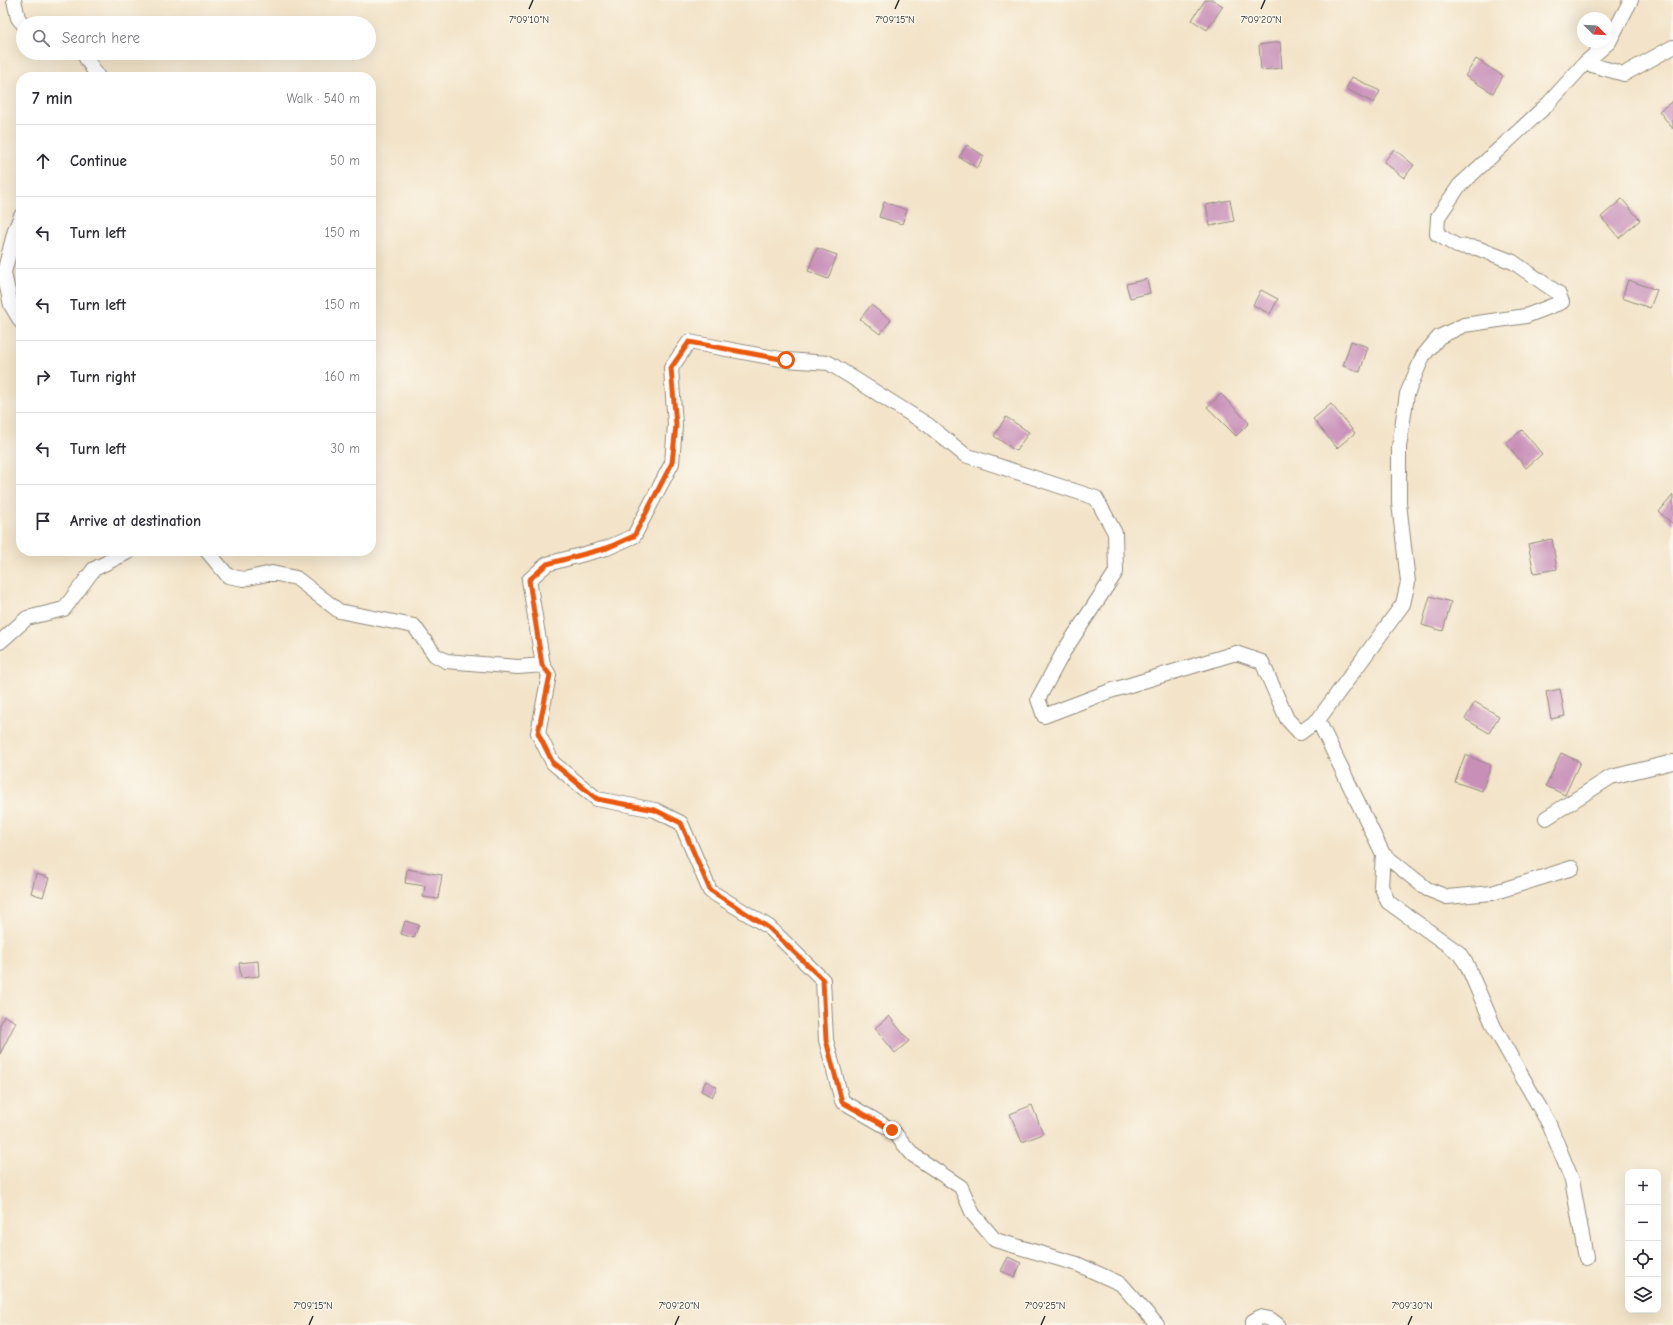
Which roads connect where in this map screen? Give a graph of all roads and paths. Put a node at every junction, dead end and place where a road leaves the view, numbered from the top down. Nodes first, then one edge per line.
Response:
1 (14, 0) edge
2 (1631, 0) edge
3 (18, 16) edge
4 (1673, 47) edge
5 (87, 60) edge
6 (1585, 63) junction
7 (95, 72) edge
8 (16, 230) edge
9 (16, 314) edge
10 (120, 556) edge
11 (211, 556) edge
12 (0, 642) edge
13 (542, 665) junction
14 (1318, 720) junction
15 (1673, 762) edge
16 (1546, 818) dead end
17 (1383, 854) junction
18 (1572, 868) dead end
19 (1586, 1258) dead end
20 (1158, 1325) edge
21 (1253, 1325) edge
22 (1278, 1325) edge

1 - 3 street
2 - 6 street
4 - 6 street
5 - 7 street
6 - 14 street
8 - 9 street
10 - 12 street
11 - 13 street
13 - 14 street
13 - 20 street
14 - 17 street
15 - 16 street
17 - 18 street
17 - 19 street
21 - 22 street

